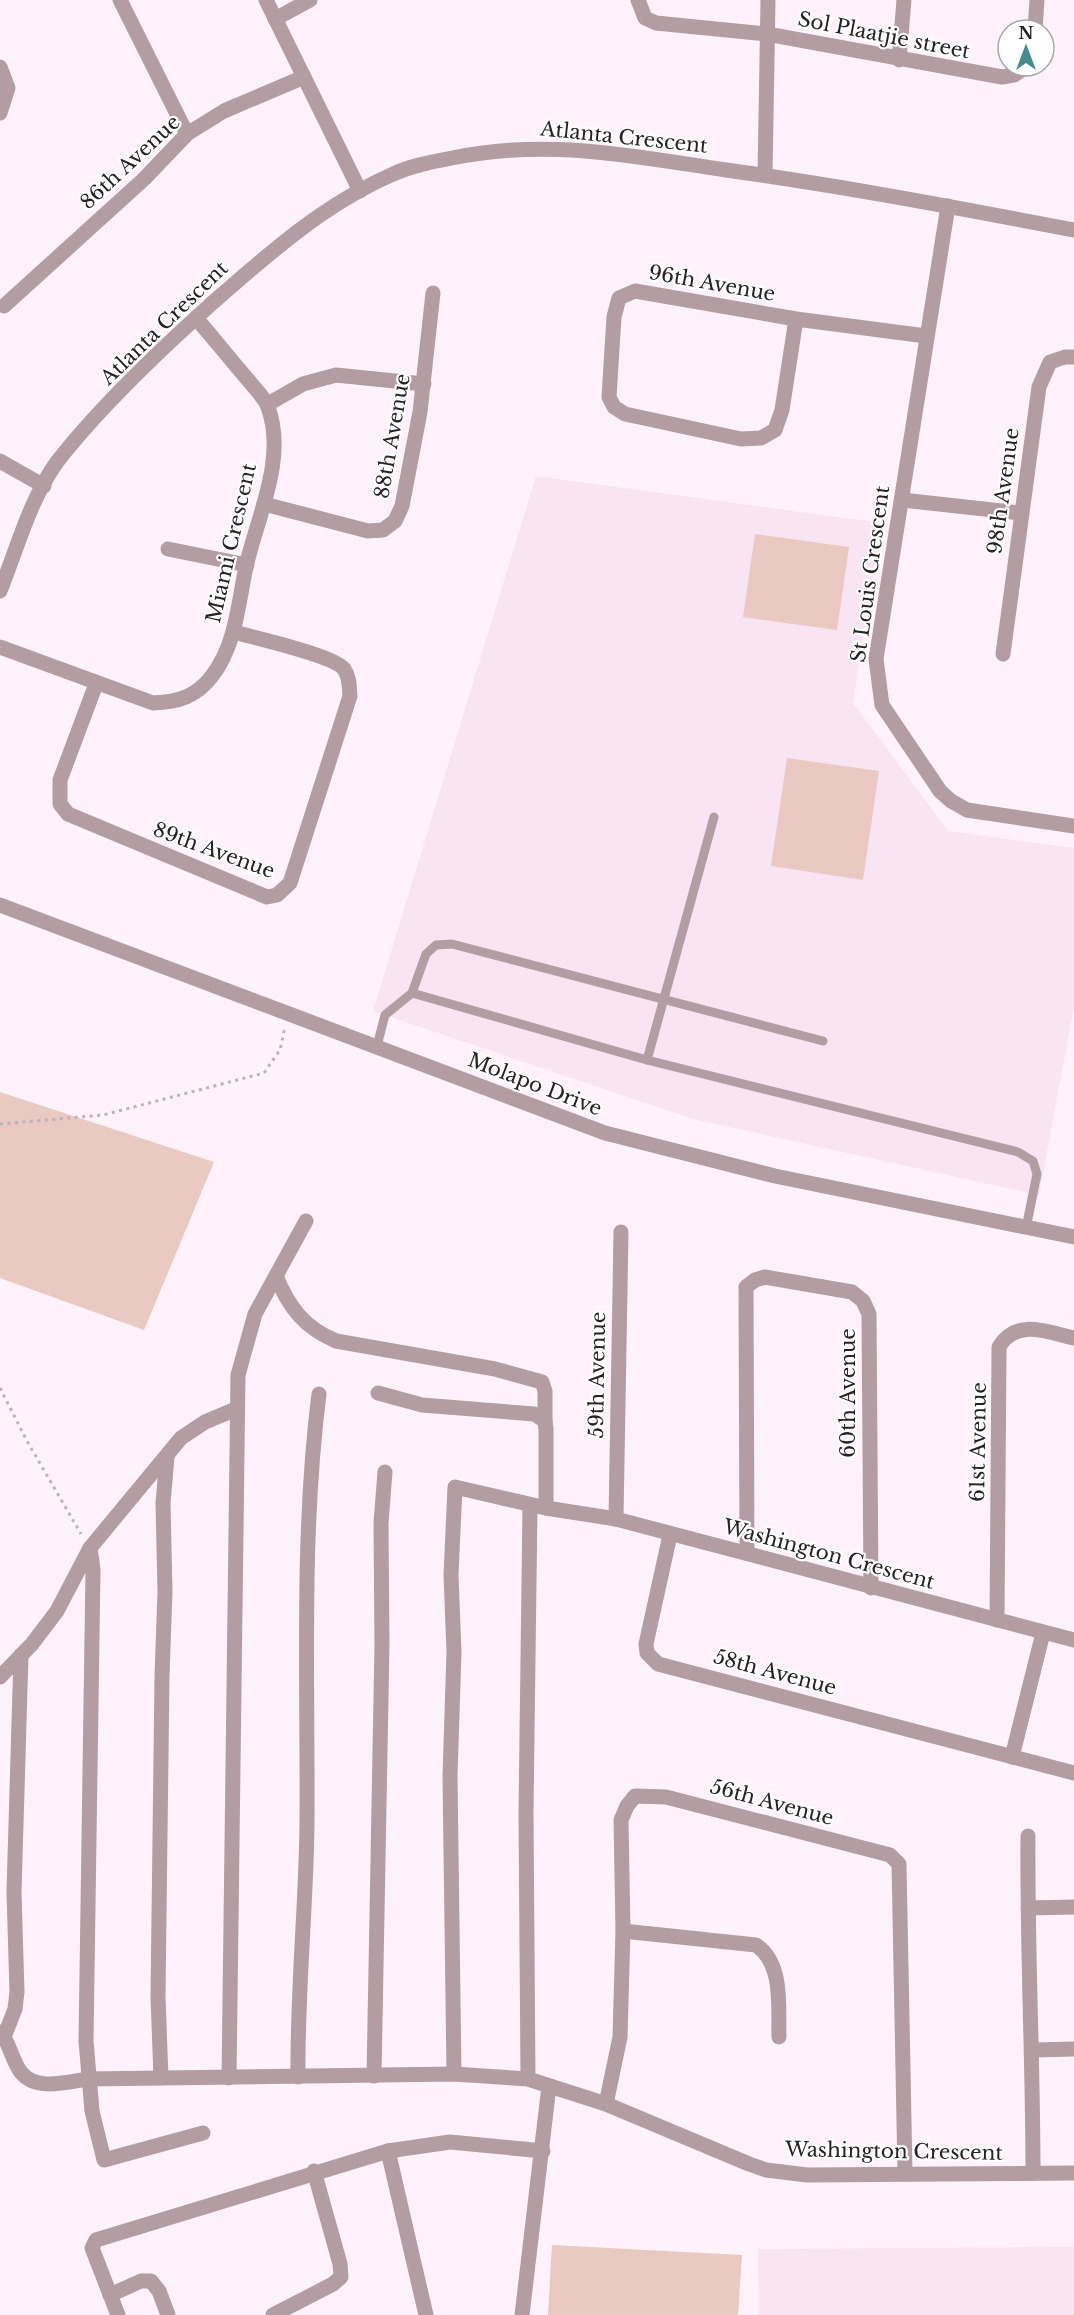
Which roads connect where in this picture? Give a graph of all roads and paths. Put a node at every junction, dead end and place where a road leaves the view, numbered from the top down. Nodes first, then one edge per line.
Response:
1 (120, 0) edge
2 (266, 0) edge
3 (310, 0) edge
4 (638, 0) edge
5 (768, 0) edge
6 (904, 0) edge
7 (1037, 0) edge
8 (1036, 18) edge
9 (275, 19) junction
10 (767, 34) junction
11 (899, 60) junction
12 (0, 67) edge
13 (996, 76) edge
14 (304, 77) junction
15 (0, 112) edge
16 (187, 134) junction
17 (765, 175) junction
18 (360, 190) junction
19 (948, 206) junction
20 (1074, 230) edge
21 (433, 293) dead end
22 (4, 306) dead end
23 (196, 318) junction
24 (796, 319) junction
25 (926, 336) junction
26 (1074, 357) edge
27 (424, 384) junction
28 (268, 404) junction
29 (0, 461) edge
30 (44, 486) junction
31 (902, 500) junction
32 (264, 504) junction
33 (1020, 513) junction
34 (168, 549) dead end
35 (246, 565) junction
36 (0, 591) edge
37 (234, 632) junction
38 (0, 647) edge
39 (1003, 654) dead end
40 (96, 684) junction
41 (714, 817) dead end
42 (1074, 826) edge
43 (0, 905) edge
44 (412, 993) junction
45 (664, 1001) junction
46 (289, 1014) junction
47 (823, 1041) dead end
48 (377, 1046) junction
49 (647, 1060) junction
50 (0, 1124) edge
51 (306, 1221) dead end
52 (1026, 1228) junction
53 (621, 1232) dead end
54 (1074, 1237) edge
55 (276, 1276) junction
56 (1074, 1338) edge
57 (0, 1388) edge
58 (319, 1394) dead end
59 (378, 1394) dead end
60 (236, 1409) junction
61 (545, 1421) junction
62 (166, 1457) junction
63 (385, 1472) dead end
64 (530, 1505) junction
65 (546, 1508) junction
66 (615, 1519) junction
67 (670, 1535) junction
68 (90, 1548) junction
69 (747, 1553) junction
70 (871, 1588) junction
71 (997, 1620) junction
72 (1043, 1633) junction
73 (1074, 1640) edge
74 (21, 1655) junction
75 (0, 1677) edge
76 (1012, 1756) junction
77 (1074, 1773) edge
78 (1028, 1836) dead end
79 (1074, 1907) edge
80 (1028, 1908) junction
81 (623, 1931) junction
82 (2, 2035) edge
83 (779, 2037) dead end
84 (1074, 2049) edge
85 (1034, 2050) junction
86 (454, 2074) junction
87 (374, 2076) junction
88 (298, 2077) junction
89 (161, 2078) junction
90 (229, 2078) junction
91 (88, 2079) junction
92 (528, 2079) junction
93 (549, 2086) junction
94 (606, 2104) junction
95 (203, 2133) dead end
96 (388, 2151) junction
97 (543, 2151) junction
98 (314, 2171) junction
99 (905, 2173) junction
100 (1032, 2173) junction
101 (1074, 2173) edge
102 (110, 2295) junction
103 (118, 2315) edge
104 (168, 2315) edge
105 (273, 2315) edge
106 (426, 2315) edge
107 (522, 2315) edge

1 - 16 street
2 - 9 street
3 - 9 street
4 - 10 street, Sol Plaatjie street
5 - 10 street
6 - 11 street
7 - 8 street
9 - 14 street
10 - 11 street, Sol Plaatjie street
10 - 17 street
11 - 13 street, Sol Plaatjie street
12 - 15 street
14 - 16 street, 86th Avenue
14 - 18 street
16 - 22 street, 86th Avenue
17 - 18 street, Atlanta Crescent
17 - 19 street, Atlanta Crescent
18 - 23 street, Atlanta Crescent
19 - 20 street, Atlanta Crescent
19 - 25 street, St Louis Crescent
21 - 27 street, 88th Avenue
23 - 28 street, Miami Crescent
23 - 30 street, Atlanta Crescent
24 - 24 street, 96th Avenue
24 - 25 street, 96th Avenue
25 - 31 street, St Louis Crescent
26 - 33 street, 98th Avenue
27 - 28 street
27 - 32 street, 88th Avenue
28 - 32 street, Miami Crescent
29 - 30 street
30 - 36 street, Atlanta Crescent
31 - 33 street
31 - 42 street, St Louis Crescent
32 - 35 street, Miami Crescent
33 - 39 street, 98th Avenue
34 - 35 street
35 - 37 street, Miami Crescent
37 - 40 street, Miami Crescent
37 - 40 street, 89th Avenue
38 - 40 street, Miami Crescent
41 - 45 lane
43 - 46 street, Molapo Drive
44 - 45 lane
44 - 48 lane
44 - 49 lane
45 - 47 lane
45 - 49 lane
46 - 48 street, Molapo Drive
46 - 50 path
48 - 52 street, Molapo Drive
49 - 52 lane
51 - 55 street
52 - 54 street, Molapo Drive
53 - 66 street, 59th Avenue
55 - 60 street
55 - 61 street
56 - 71 street, 61st Avenue
57 - 68 path
58 - 88 street
59 - 61 street
60 - 62 street
60 - 90 street
61 - 65 street
62 - 68 street
62 - 89 street
63 - 87 street
64 - 65 street, Washington Crescent
64 - 86 street, Washington Crescent
64 - 92 street
65 - 66 street, Washington Crescent
66 - 67 street, Washington Crescent
67 - 69 street, Washington Crescent
67 - 76 street, 58th Avenue
68 - 74 street
68 - 91 street
69 - 70 street, Washington Crescent
69 - 70 street, 60th Avenue
70 - 71 street, Washington Crescent
71 - 72 street, Washington Crescent
72 - 73 street, Washington Crescent
72 - 76 street
74 - 75 street
74 - 82 street
76 - 77 street, 58th Avenue
78 - 80 street
79 - 80 street
80 - 85 street
81 - 83 street
81 - 94 street, 56th Avenue
81 - 99 street, 56th Avenue
82 - 91 street, Washington Crescent
84 - 85 street
85 - 100 street
86 - 87 street, Washington Crescent
86 - 92 street, Washington Crescent
87 - 88 street, Washington Crescent
88 - 90 street, Washington Crescent
89 - 90 street, Washington Crescent
89 - 91 street, Washington Crescent
91 - 95 street
92 - 93 street, Washington Crescent
93 - 94 street, Washington Crescent
93 - 97 street
94 - 99 street, Washington Crescent
96 - 97 street
96 - 98 street
96 - 106 street
97 - 107 street
98 - 102 street
98 - 105 street
99 - 100 street, Washington Crescent
100 - 101 street, Washington Crescent
102 - 103 street
102 - 104 street

